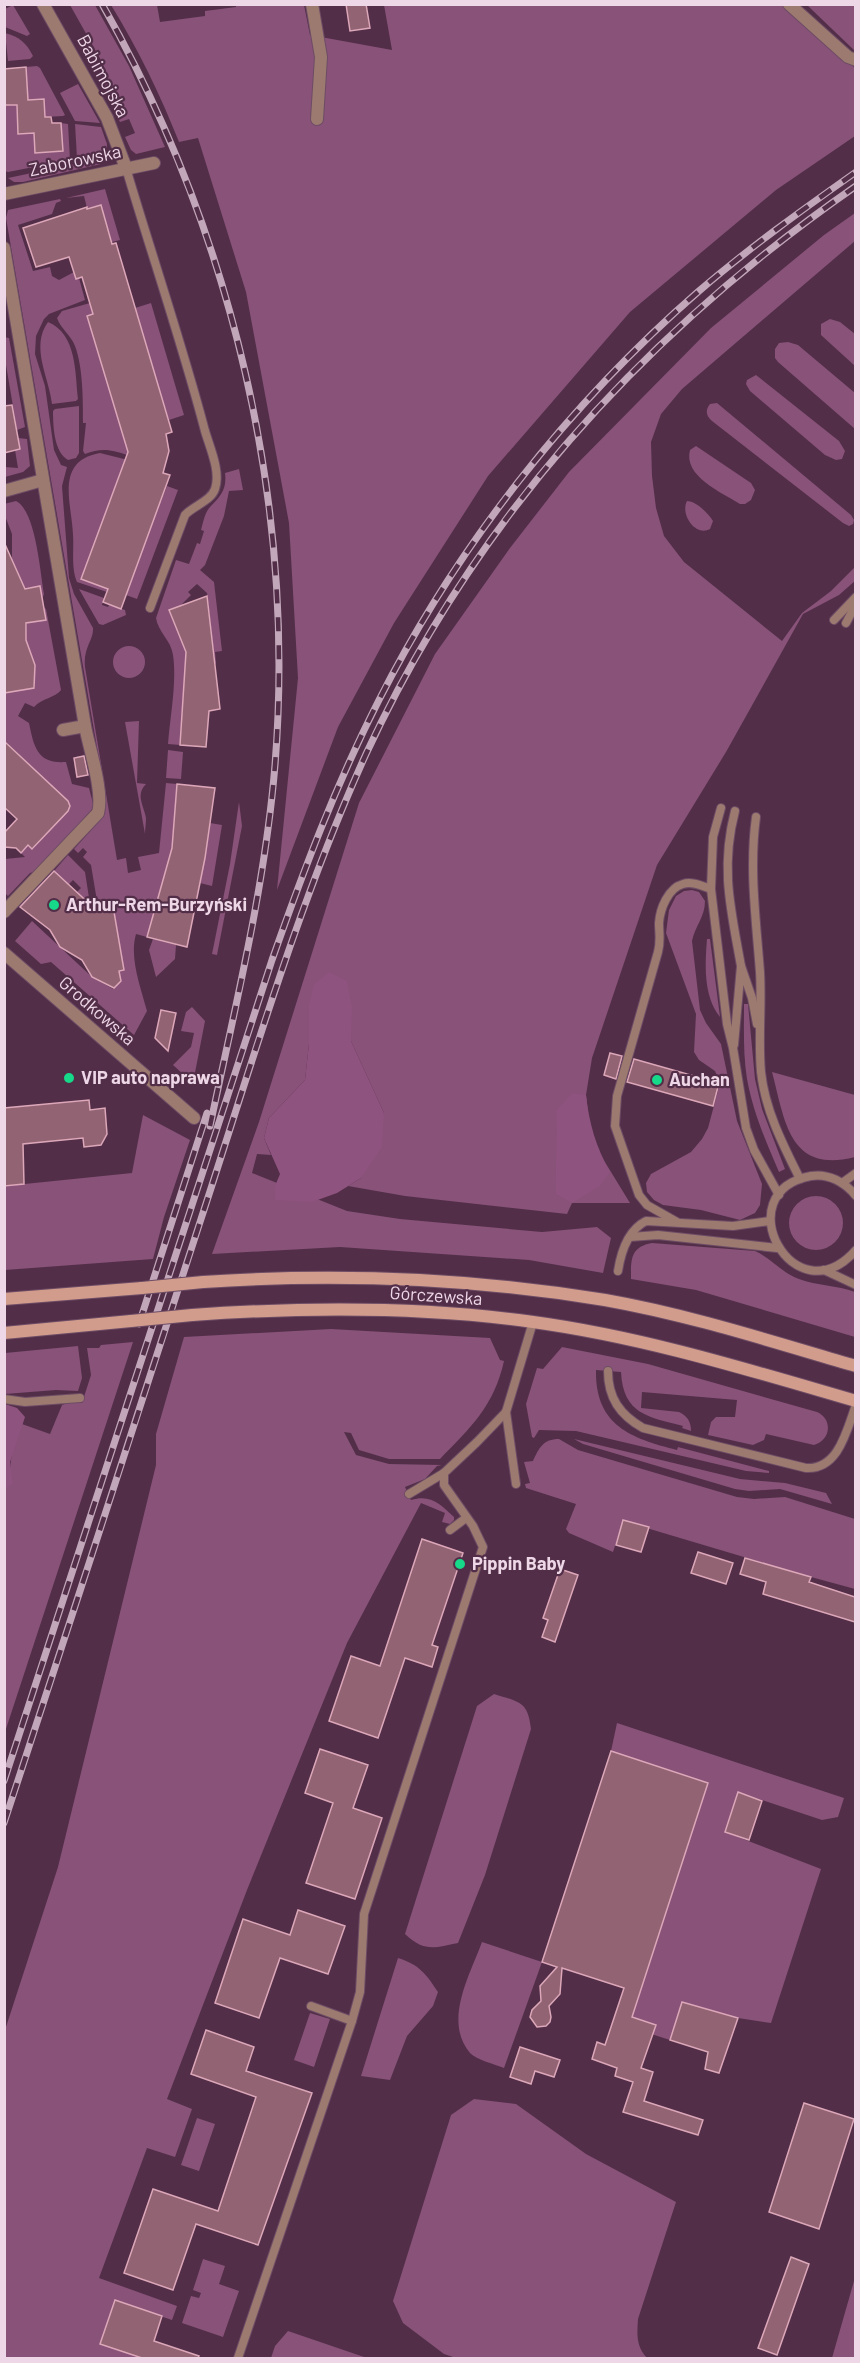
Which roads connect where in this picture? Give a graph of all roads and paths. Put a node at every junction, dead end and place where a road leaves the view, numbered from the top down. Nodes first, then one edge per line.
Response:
1 (43, 4) edge
2 (312, 4) edge
3 (789, 4) edge
4 (855, 60) edge
5 (317, 119) dead end
6 (154, 163) dead end
7 (126, 168) junction
8 (4, 194) edge
9 (4, 248) edge
10 (43, 480) junction
11 (4, 491) edge
12 (855, 597) edge
13 (855, 604) edge
14 (150, 608) dead end
15 (834, 620) dead end
16 (846, 623) dead end
17 (85, 726) junction
18 (63, 730) dead end
19 (721, 808) dead end
20 (735, 811) dead end
21 (756, 817) dead end
22 (711, 888) junction
23 (4, 912) edge
24 (4, 953) edge
25 (741, 966) junction
26 (759, 1034) junction
27 (733, 1048) junction
28 (194, 1118) dead end
29 (855, 1173) edge
30 (800, 1179) junction
31 (842, 1183) junction
32 (779, 1195) junction
33 (855, 1196) edge
34 (770, 1221) junction
35 (677, 1222) junction
36 (630, 1237) junction
37 (777, 1248) junction
38 (855, 1250) edge
39 (824, 1270) junction
40 (618, 1271) dead end
41 (855, 1285) edge
42 (4, 1299) edge
43 (533, 1322) junction
44 (4, 1333) edge
45 (855, 1366) edge
46 (608, 1371) dead end
47 (4, 1398) edge
48 (80, 1398) dead end
49 (855, 1402) edge
50 (506, 1412) junction
51 (444, 1473) junction
52 (516, 1484) dead end
53 (409, 1494) dead end
54 (466, 1518) junction
55 (450, 1530) dead end
56 (311, 2006) dead end
57 (352, 2022) junction
58 (238, 2358) edge

1 - 7 street, Babimojska
2 - 5 street
3 - 4 street
6 - 7 street, Zaborowska
7 - 8 street, Zaborowska
7 - 14 lane
9 - 10 street
10 - 11 street
10 - 17 street
12 - 15 lane
13 - 16 lane
17 - 18 street
17 - 23 street
19 - 22 lane
20 - 25 lane
21 - 26 lane
22 - 27 lane
22 - 35 lane
24 - 28 street, Grodkowska
25 - 26 lane
25 - 27 lane
26 - 30 lane
27 - 32 lane
29 - 31 lane
30 - 31 lane
30 - 32 lane
31 - 33 lane
32 - 34 lane
34 - 35 lane
34 - 37 lane
35 - 36 lane
36 - 37 lane
36 - 40 lane
37 - 39 lane
38 - 39 lane
39 - 41 lane
42 - 45 main road, Górczewska, bridge
43 - 44 main road, Górczewska, bridge
43 - 49 main road, Górczewska
43 - 50 lane
46 - 49 lane
47 - 48 lane
50 - 51 lane
50 - 52 lane
51 - 53 lane
51 - 54 lane
54 - 55 lane
54 - 57 lane
56 - 57 lane
57 - 58 lane

